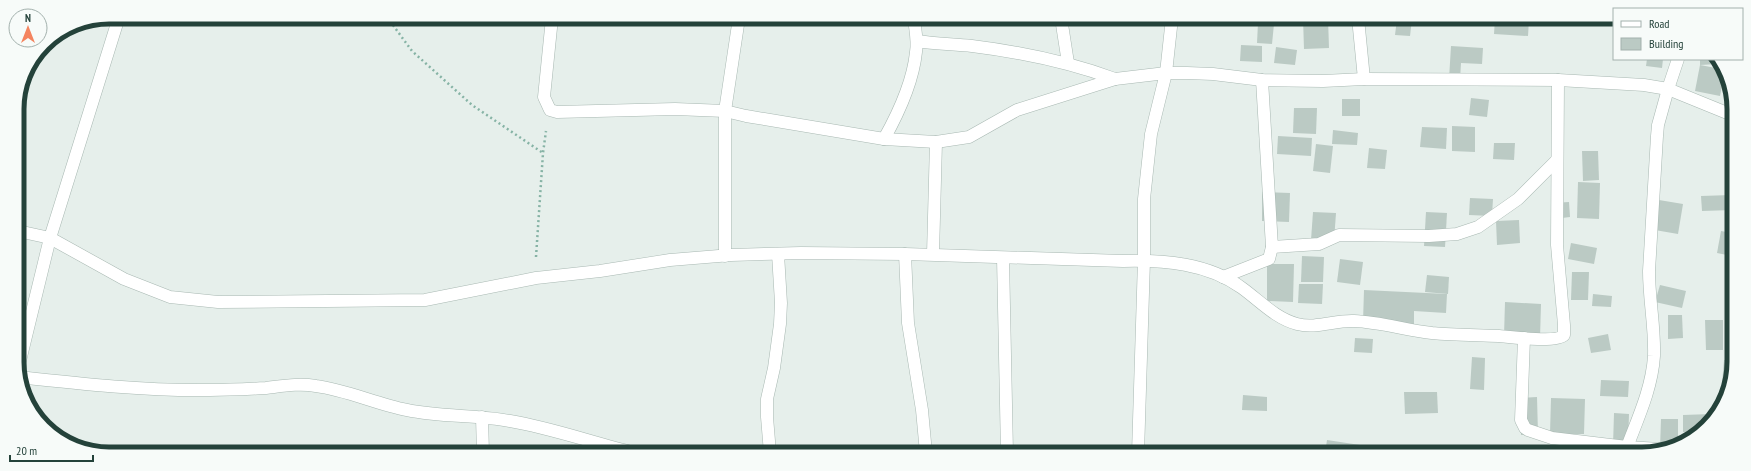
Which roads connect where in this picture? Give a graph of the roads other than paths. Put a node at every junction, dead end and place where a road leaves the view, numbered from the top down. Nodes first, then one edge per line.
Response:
1 (117, 24) edge
2 (551, 24) edge
3 (741, 24) edge
4 (915, 24) edge
5 (1062, 24) edge
6 (1171, 24) edge
7 (1359, 24) edge
8 (917, 41) junction
9 (1678, 60) edge
10 (1068, 63) junction
11 (1166, 73) junction
12 (1115, 79) junction
13 (1364, 79) junction
14 (1262, 80) junction
15 (1558, 80) junction
16 (1668, 89) junction
17 (725, 111) junction
18 (1727, 113) edge
19 (884, 140) junction
20 (936, 142) junction
21 (1557, 160) junction
22 (24, 232) edge
23 (50, 238) junction
24 (1272, 247) junction
25 (778, 254) junction
26 (906, 254) junction
27 (933, 254) junction
28 (725, 256) junction
29 (1003, 258) junction
30 (1144, 260) junction
31 (1223, 277) junction
32 (1524, 338) junction
33 (24, 345) edge
34 (26, 378) edge
35 (482, 417) junction
36 (483, 447) edge
37 (609, 447) edge
38 (769, 447) edge
39 (925, 447) edge
40 (1007, 447) edge
41 (1138, 447) edge
42 (1627, 447) joint

1 - 23 street
2 - 17 street
3 - 17 street
4 - 8 street
5 - 10 street
6 - 11 street
7 - 13 street
8 - 10 street
8 - 19 street
9 - 16 street
10 - 12 street
11 - 12 street
11 - 14 street
11 - 30 street
12 - 20 street
13 - 14 street
13 - 15 street
14 - 24 street
15 - 16 street
15 - 21 street
16 - 18 street
16 - 42 street
17 - 19 street
17 - 28 street
19 - 20 street
20 - 27 street
21 - 24 street
21 - 32 street
22 - 23 street
23 - 28 street
23 - 33 street
24 - 31 street
25 - 26 street
25 - 28 street
25 - 38 street
26 - 27 street
26 - 39 street
27 - 29 street
29 - 30 street
29 - 40 street
30 - 31 street
30 - 41 street
31 - 32 street
32 - 42 street
34 - 35 street
35 - 36 street
35 - 37 street

